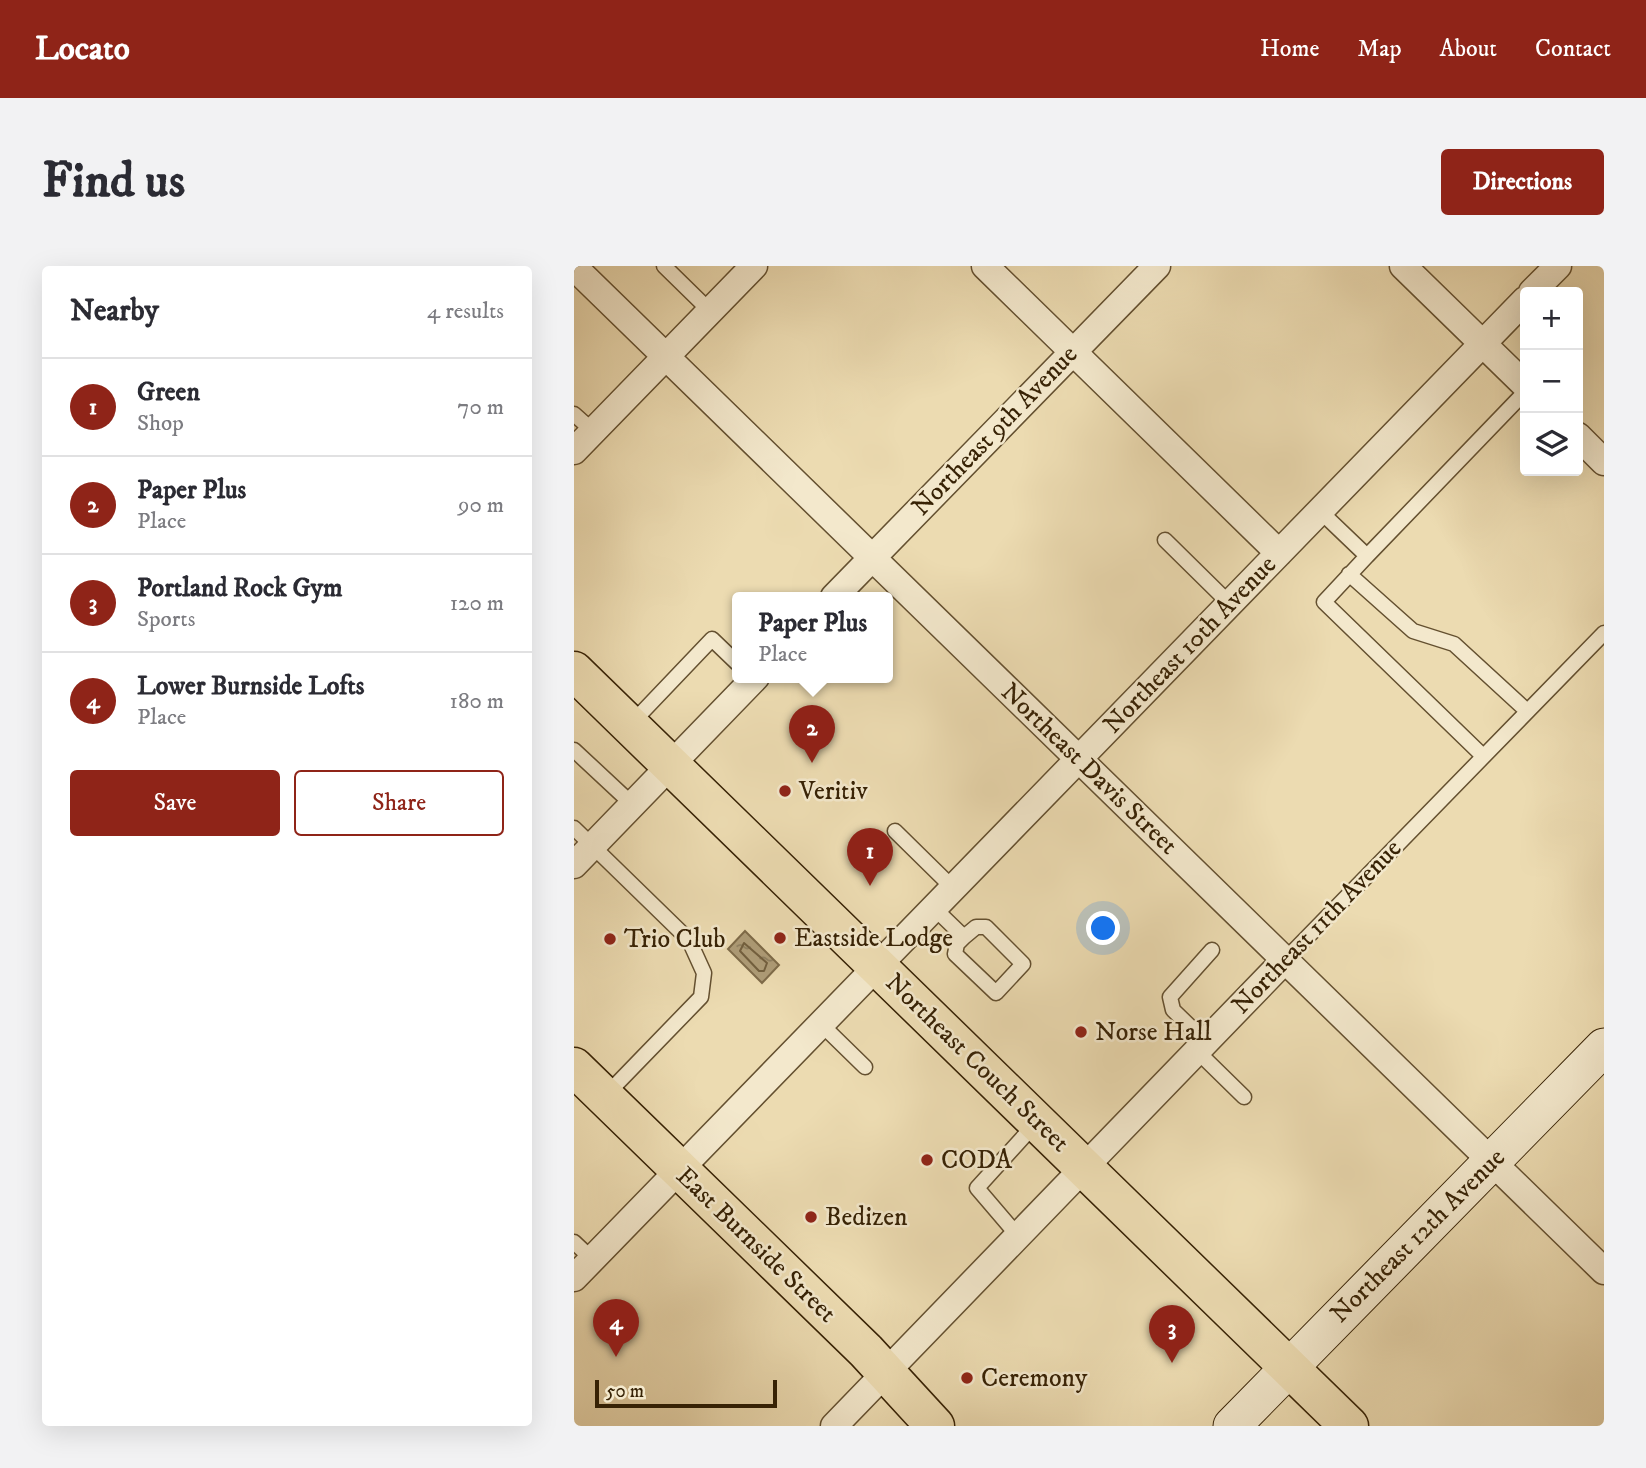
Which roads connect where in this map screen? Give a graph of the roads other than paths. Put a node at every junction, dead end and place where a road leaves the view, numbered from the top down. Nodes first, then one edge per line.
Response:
1 (664, 266) edge
2 (754, 266) edge
3 (985, 266) edge
4 (1157, 266) edge
5 (1403, 266) edge
6 (1558, 266) edge
7 (575, 270) edge
8 (1537, 287) edge
9 (1520, 305) edge
10 (710, 311) junction
11 (1483, 344) junction
12 (1072, 351) junction
13 (666, 357) junction
14 (1520, 380) edge
15 (1520, 397) edge
16 (584, 423) edge
17 (1583, 441) edge
18 (574, 451) edge
19 (1604, 462) edge
20 (1320, 511) junction
21 (1165, 540) dead end
22 (1279, 553) junction
23 (1367, 556) junction
24 (872, 558) junction
25 (1349, 575) junction
26 (839, 592) edge
27 (1230, 604) junction
28 (1604, 632) edge
29 (732, 658) edge
30 (576, 675) edge
31 (741, 683) edge
32 (1527, 711) junction
33 (630, 725) junction
34 (574, 750) edge
35 (1483, 756) junction
36 (1079, 760) junction
37 (671, 765) junction
38 (633, 805) junction
39 (895, 831) dead end
40 (583, 837) edge
41 (574, 865) edge
42 (953, 888) junction
43 (934, 908) junction
44 (964, 937) junction
45 (1212, 950) dead end
46 (1285, 960) junction
47 (877, 966) junction
48 (821, 1024) junction
49 (1201, 1046) junction
50 (1604, 1046) edge
51 (865, 1067) dead end
52 (587, 1084) edge
53 (1244, 1097) dead end
54 (1037, 1122) junction
55 (1492, 1161) junction
56 (1084, 1168) junction
57 (679, 1170) junction
58 (1018, 1236) junction
59 (580, 1260) edge
60 (1604, 1271) edge
61 (1288, 1367) junction
62 (884, 1374) junction
63 (834, 1426) edge
64 (935, 1426) edge
65 (1232, 1426) edge
66 (1349, 1426) edge

1 - 10 lane
2 - 10 street
3 - 12 street
4 - 12 street, Northeast 9th Avenue
5 - 11 street
6 - 8 street
7 - 13 street, Northeast Davis Street
9 - 11 street, Northeast 10th Avenue
10 - 13 street
11 - 14 street
11 - 20 street, Northeast 10th Avenue
12 - 22 street
12 - 24 street, Northeast 9th Avenue
13 - 16 street
13 - 24 street, Northeast Davis Street
15 - 23 lane
16 - 18 street
17 - 19 street
20 - 22 street, Northeast 10th Avenue
20 - 23 lane
21 - 27 lane
22 - 27 street, Northeast 10th Avenue
23 - 25 lane
24 - 26 street, Northeast 9th Avenue
24 - 36 street, Northeast Davis Street
25 - 32 lane
25 - 35 lane
27 - 36 street, Northeast 10th Avenue
28 - 32 lane, Northeast 11th Avenue
29 - 33 lane
30 - 33 main road, Northeast Couch Street
31 - 37 street
32 - 35 lane, Northeast 11th Avenue
33 - 37 main road, Northeast Couch Street
34 - 38 lane
35 - 46 lane, Northeast 11th Avenue
36 - 42 street, Northeast 10th Avenue
36 - 46 street, Northeast Davis Street
37 - 38 street
37 - 47 main road, Northeast Couch Street
38 - 40 street
39 - 42 lane
40 - 41 street
40 - 52 lane
42 - 43 street, Northeast 10th Avenue
43 - 44 lane
43 - 47 street, Northeast 10th Avenue
44 - 44 lane
45 - 49 lane
46 - 49 street, Northeast 11th Avenue
46 - 55 street, Northeast Davis Street
47 - 48 street, Northeast 10th Avenue
47 - 54 main road, Northeast Couch Street
48 - 51 lane
48 - 57 street, Northeast 10th Avenue
49 - 53 lane
49 - 56 street, Northeast 11th Avenue
50 - 55 main road, Northeast 12th Avenue
52 - 57 main road, East Burnside Street
54 - 56 main road, Northeast Couch Street
54 - 58 lane
55 - 60 street, Northeast Davis Street
55 - 61 main road, Northeast 12th Avenue
56 - 58 street, Northeast 11th Avenue
56 - 61 main road, Northeast Couch Street
57 - 59 street, Northeast 10th Avenue
57 - 62 main road, East Burnside Street
58 - 62 street, Northeast 11th Avenue
61 - 65 main road, Northeast 12th Avenue
61 - 66 main road, Northeast Couch Street
62 - 63 street, Northeast 11th Avenue
62 - 64 main road, East Burnside Street

